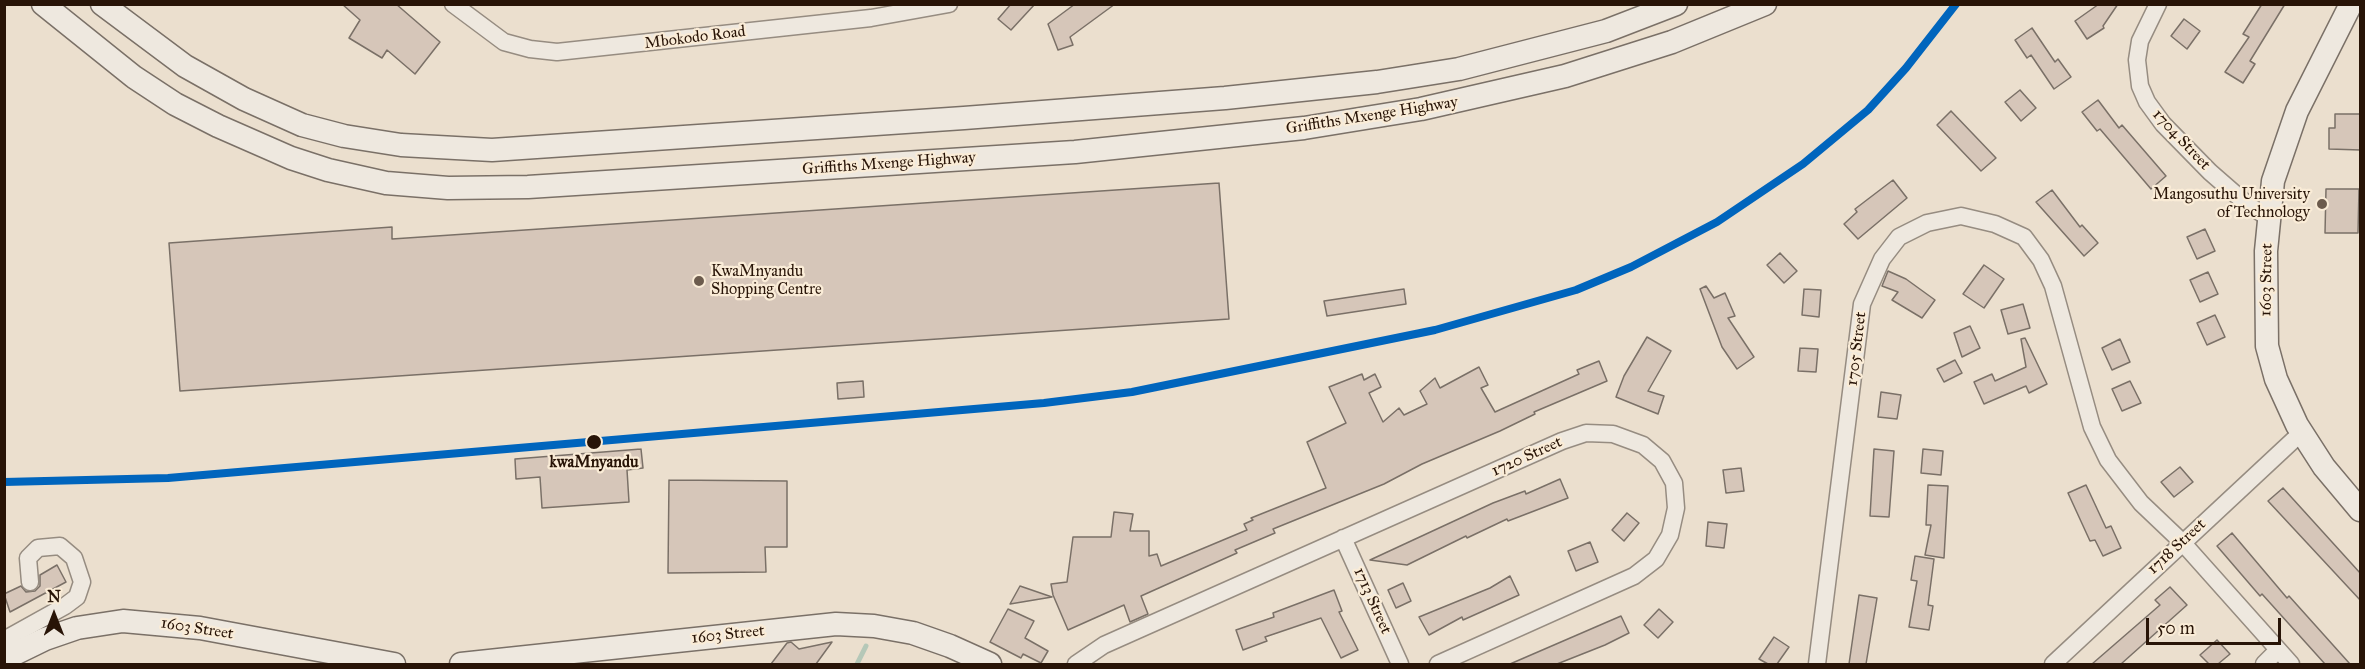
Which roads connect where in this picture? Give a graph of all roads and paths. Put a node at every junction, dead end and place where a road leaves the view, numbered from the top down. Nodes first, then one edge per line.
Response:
1 (43, 4) edge
2 (102, 4) edge
3 (453, 4) edge
4 (950, 4) edge
5 (1676, 4) edge
6 (1766, 4) edge
7 (2158, 4) edge
8 (2351, 4) edge
9 (870, 11) edge
10 (2270, 218) junction
11 (2302, 432) junction
12 (2361, 510) edge
13 (1343, 538) junction
14 (2182, 542) junction
15 (30, 582) dead end
16 (4, 640) edge
17 (2278, 650) junction
18 (4, 659) edge
19 (533, 660) edge
20 (394, 664) edge
21 (461, 664) edge
22 (990, 664) edge
23 (1077, 664) edge
24 (1400, 664) edge
25 (1438, 664) edge
26 (1817, 664) edge
27 (2053, 664) edge
28 (2264, 664) edge
29 (2291, 664) edge

1 - 6 street, Griffiths Mxenge Highway
2 - 5 street, Griffiths Mxenge Highway
3 - 9 street, Mbokodo Road
4 - 9 street, Mbokodo Road
7 - 10 street, 1704 Street
8 - 10 street, 1603 Street
10 - 11 street, 1603 Street
11 - 12 street, 1603 Street
11 - 14 street, 1718 Street
13 - 23 street, 1720 Street
13 - 24 street, 1713 Street
13 - 25 street, 1720 Street
14 - 17 street, 1705 Street
14 - 26 street, 1705 Street
14 - 27 street, 1718 Street
15 - 16 street
17 - 28 street
17 - 29 street, 1705 Street
18 - 20 street, 1603 Street
19 - 21 street, 1603 Street
19 - 22 street, 1603 Street

